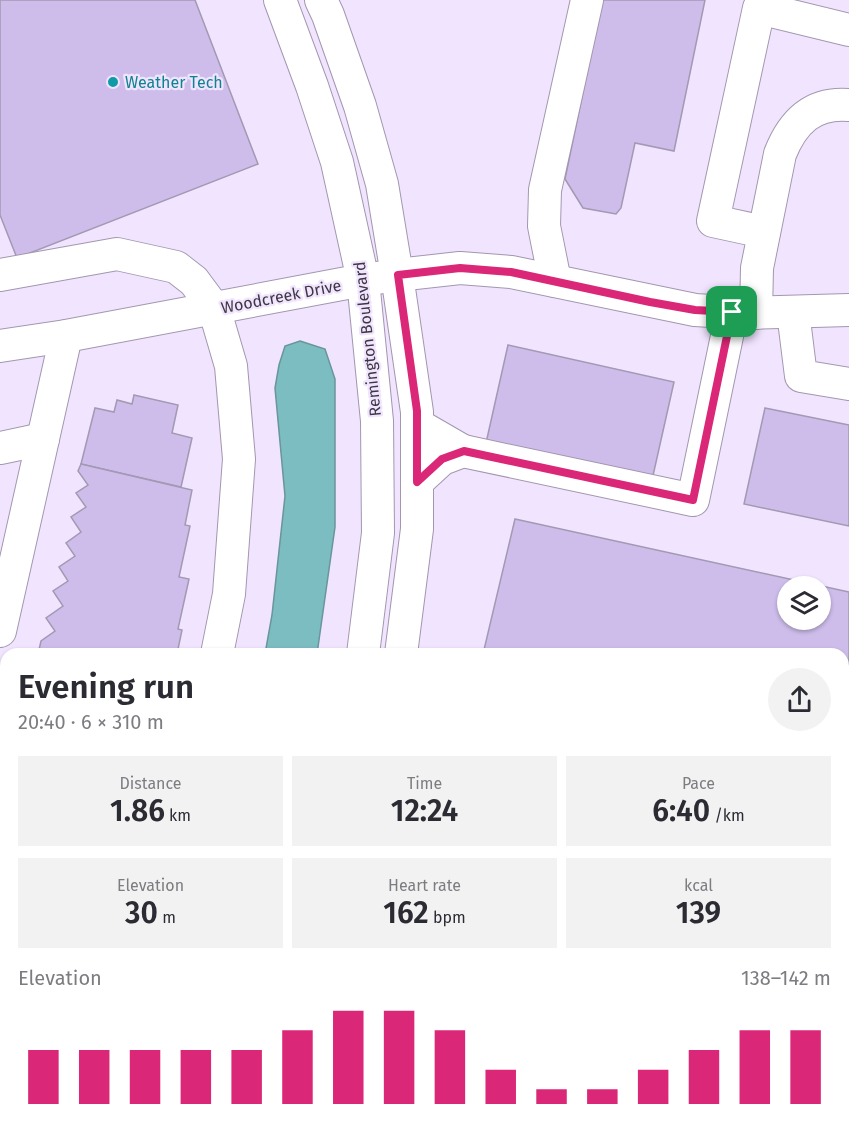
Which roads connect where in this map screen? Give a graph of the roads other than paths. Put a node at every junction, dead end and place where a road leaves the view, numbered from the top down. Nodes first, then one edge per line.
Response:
1 (280, 0) edge
2 (321, 0) edge
3 (587, 0) edge
4 (849, 30) edge
5 (849, 105) edge
6 (764, 232) junction
7 (0, 275) edge
8 (398, 275) junction
9 (363, 280) junction
10 (555, 281) junction
11 (214, 308) junction
12 (849, 310) edge
13 (793, 312) junction
14 (744, 313) junction
15 (66, 336) junction
16 (0, 346) edge
17 (849, 384) edge
18 (418, 425) junction
19 (43, 439) junction
20 (0, 448) edge
21 (464, 451) junction
22 (417, 482) junction
23 (0, 631) edge
24 (218, 648) edge
25 (364, 648) edge
26 (402, 648) edge

1 - 9 street, Remington Boulevard
2 - 8 street
3 - 10 street
4 - 6 street
5 - 6 street
6 - 14 street
7 - 11 street
8 - 9 street, Woodcreek Drive
8 - 10 street, Woodcreek Drive
8 - 18 street
9 - 11 street, Woodcreek Drive
9 - 25 street, Remington Boulevard
10 - 14 street, Woodcreek Drive
11 - 15 street, Woodcreek Drive
11 - 24 street
12 - 13 street, Woodcreek Drive
13 - 14 street, Woodcreek Drive
13 - 17 street
14 - 21 street
15 - 16 street, Woodcreek Drive
15 - 19 street
18 - 21 street
18 - 22 street
19 - 20 street
19 - 23 street
21 - 22 street
22 - 26 street

